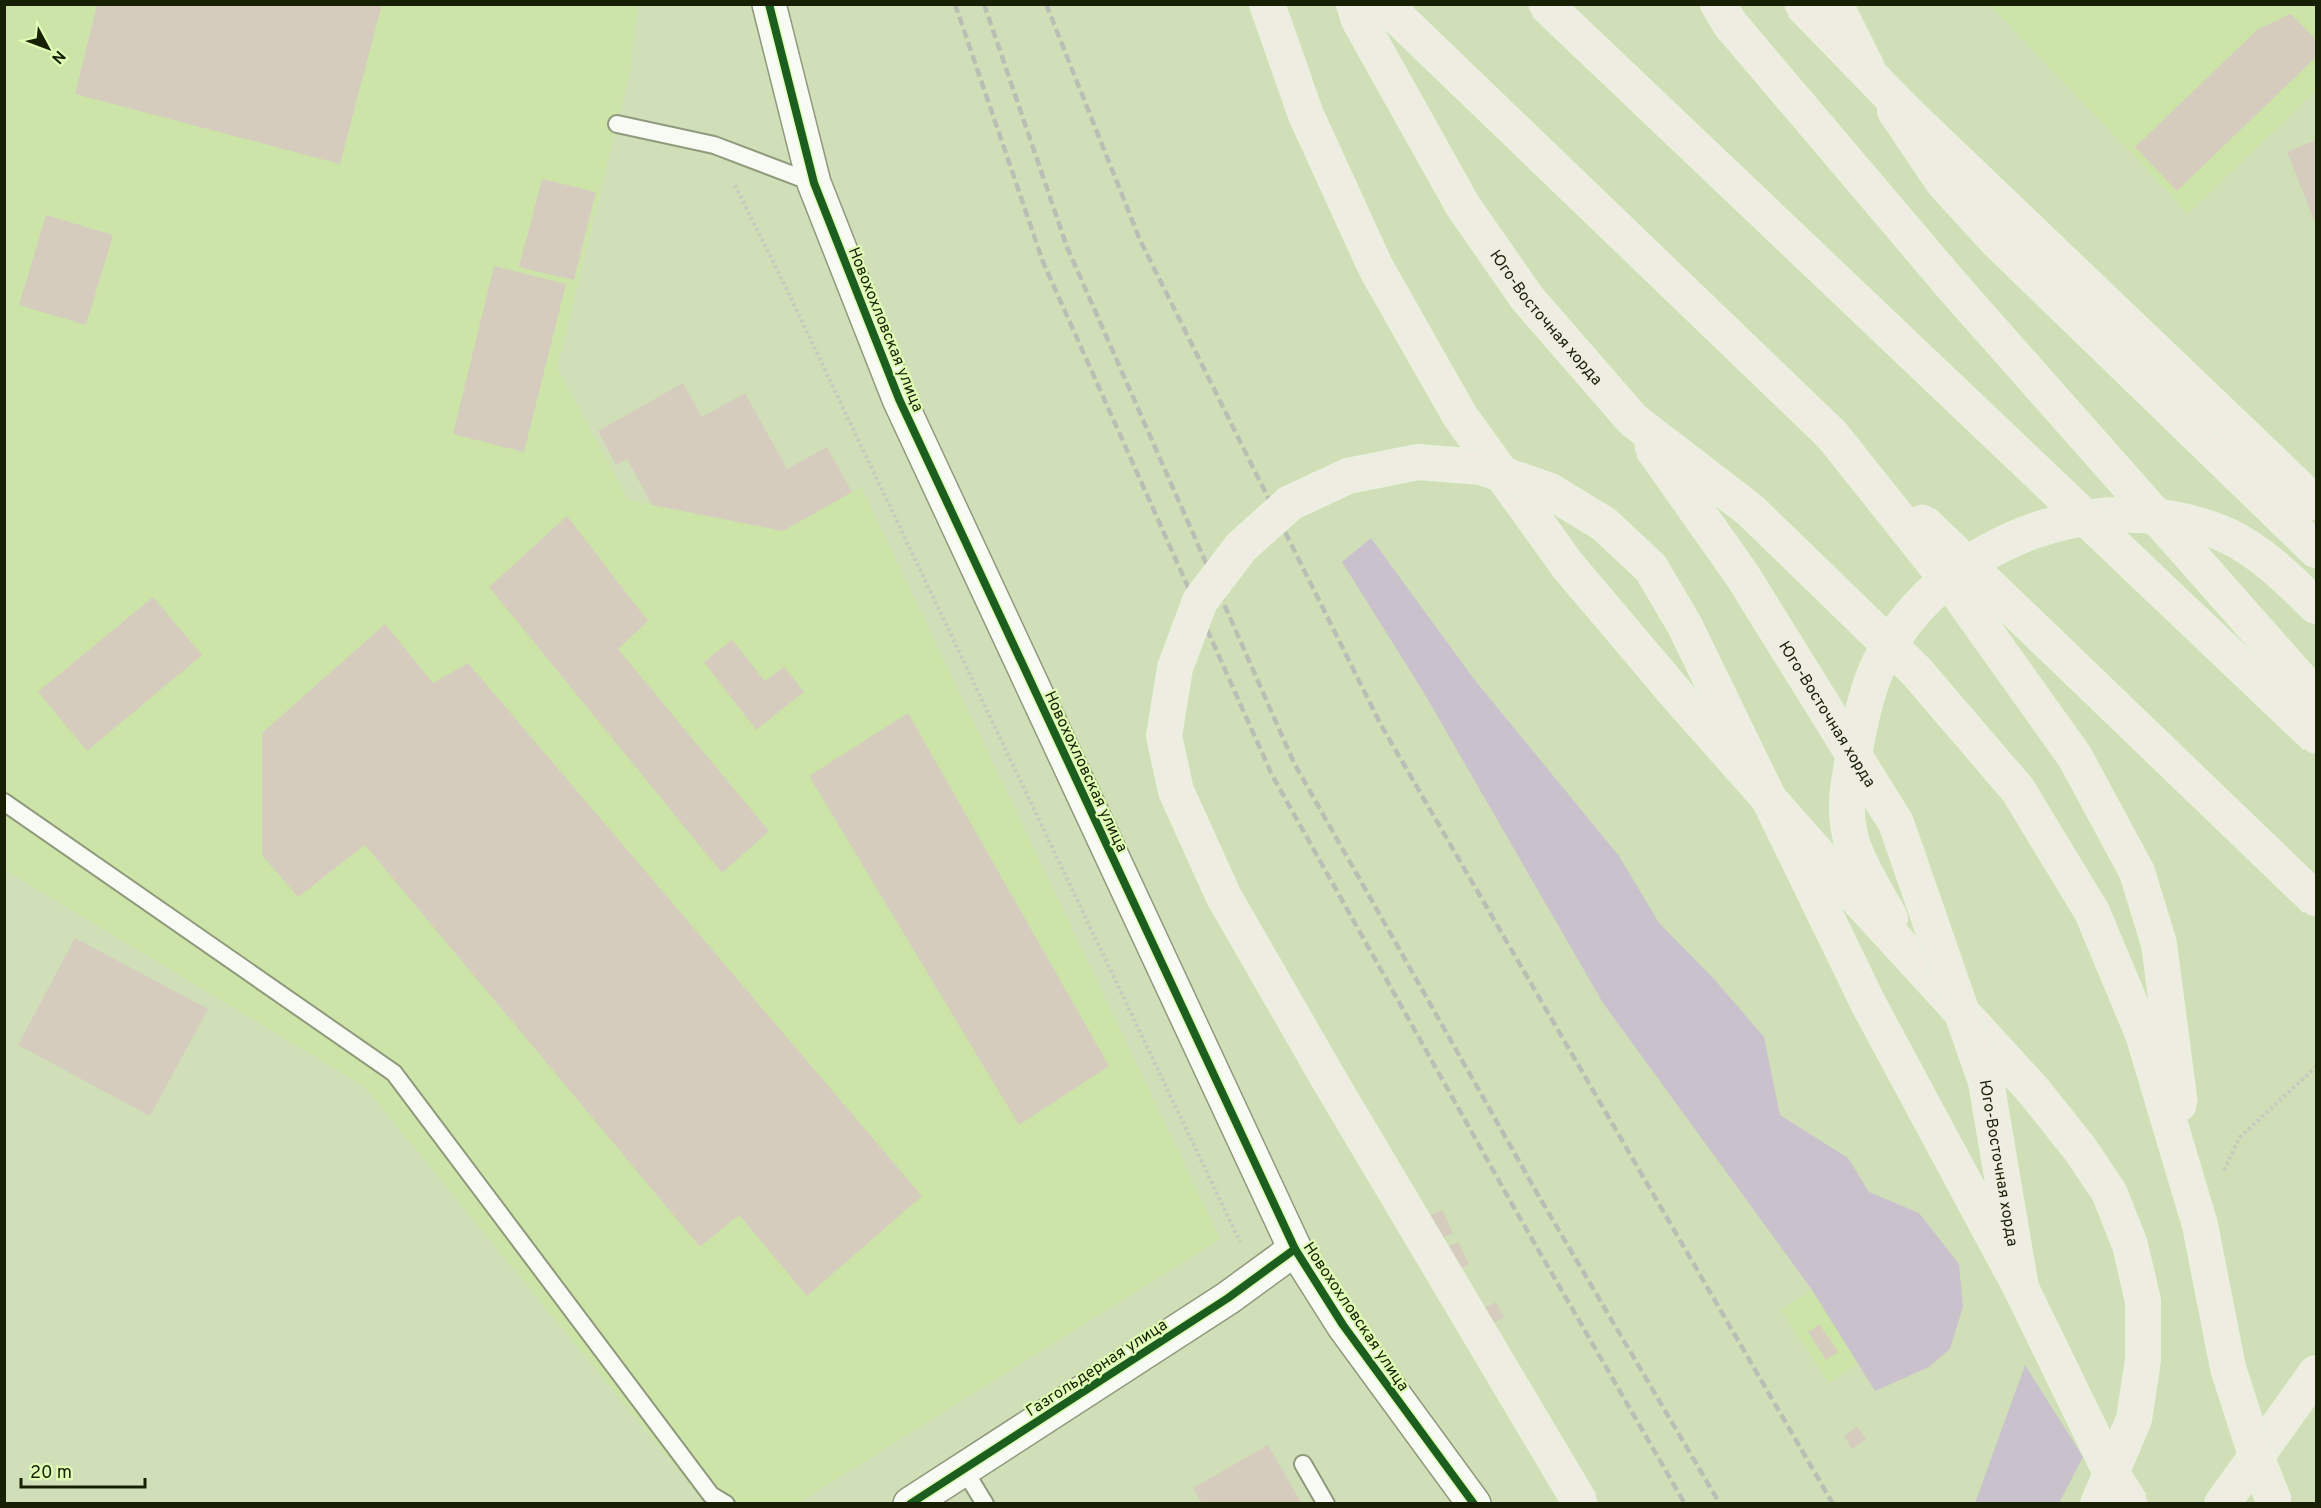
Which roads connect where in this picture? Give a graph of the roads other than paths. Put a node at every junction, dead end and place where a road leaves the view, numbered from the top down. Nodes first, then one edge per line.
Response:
1 (769, 4) edge
2 (1268, 4) edge
3 (1354, 4) edge
4 (1384, 4) edge
5 (1545, 4) edge
6 (1718, 4) edge
7 (1801, 4) edge
8 (1835, 4) edge
9 (617, 124) dead end
10 (814, 183) junction
11 (1633, 420) junction
12 (1832, 435) junction
13 (2316, 504) edge
14 (2316, 550) edge
15 (2316, 606) edge
16 (2316, 697) edge
17 (2316, 737) edge
18 (4, 802) edge
19 (2316, 900) edge
20 (1908, 955) junction
21 (2205, 1185) junction
22 (1295, 1250) junction
23 (2021, 1288) junction
24 (2316, 1373) edge
25 (1303, 1464) dead end
26 (963, 1468) junction
27 (726, 1503) edge
28 (910, 1503) edge
29 (985, 1503) edge
30 (1326, 1503) edge
31 (1474, 1503) edge
32 (1581, 1503) edge
33 (2098, 1503) edge
34 (2131, 1503) edge
35 (2222, 1503) edge
36 (2275, 1503) edge

1 - 10 street, Новохохловская улица
2 - 20 main road
3 - 11 main road, Юго-Восточная хорда
4 - 12 main road
5 - 17 main road, bridge
6 - 16 main road, bridge
7 - 13 main road, bridge
8 - 14 main road
9 - 10 lane
10 - 22 street, Новохохловская улица
11 - 21 main road, bridge
11 - 23 main road, Юго-Восточная хорда, bridge
12 - 19 main road, bridge
12 - 21 main road, bridge
15 - 20 main road, bridge
18 - 27 lane
20 - 33 main road
21 - 36 main road, bridge
22 - 26 street, Газгольдерная улица
22 - 31 street, Новохохловская улица
23 - 32 main road, bridge
23 - 34 main road, Юго-Восточная хорда, bridge
24 - 35 main road
25 - 30 lane
26 - 28 street, Газгольдерная улица
26 - 29 lane

